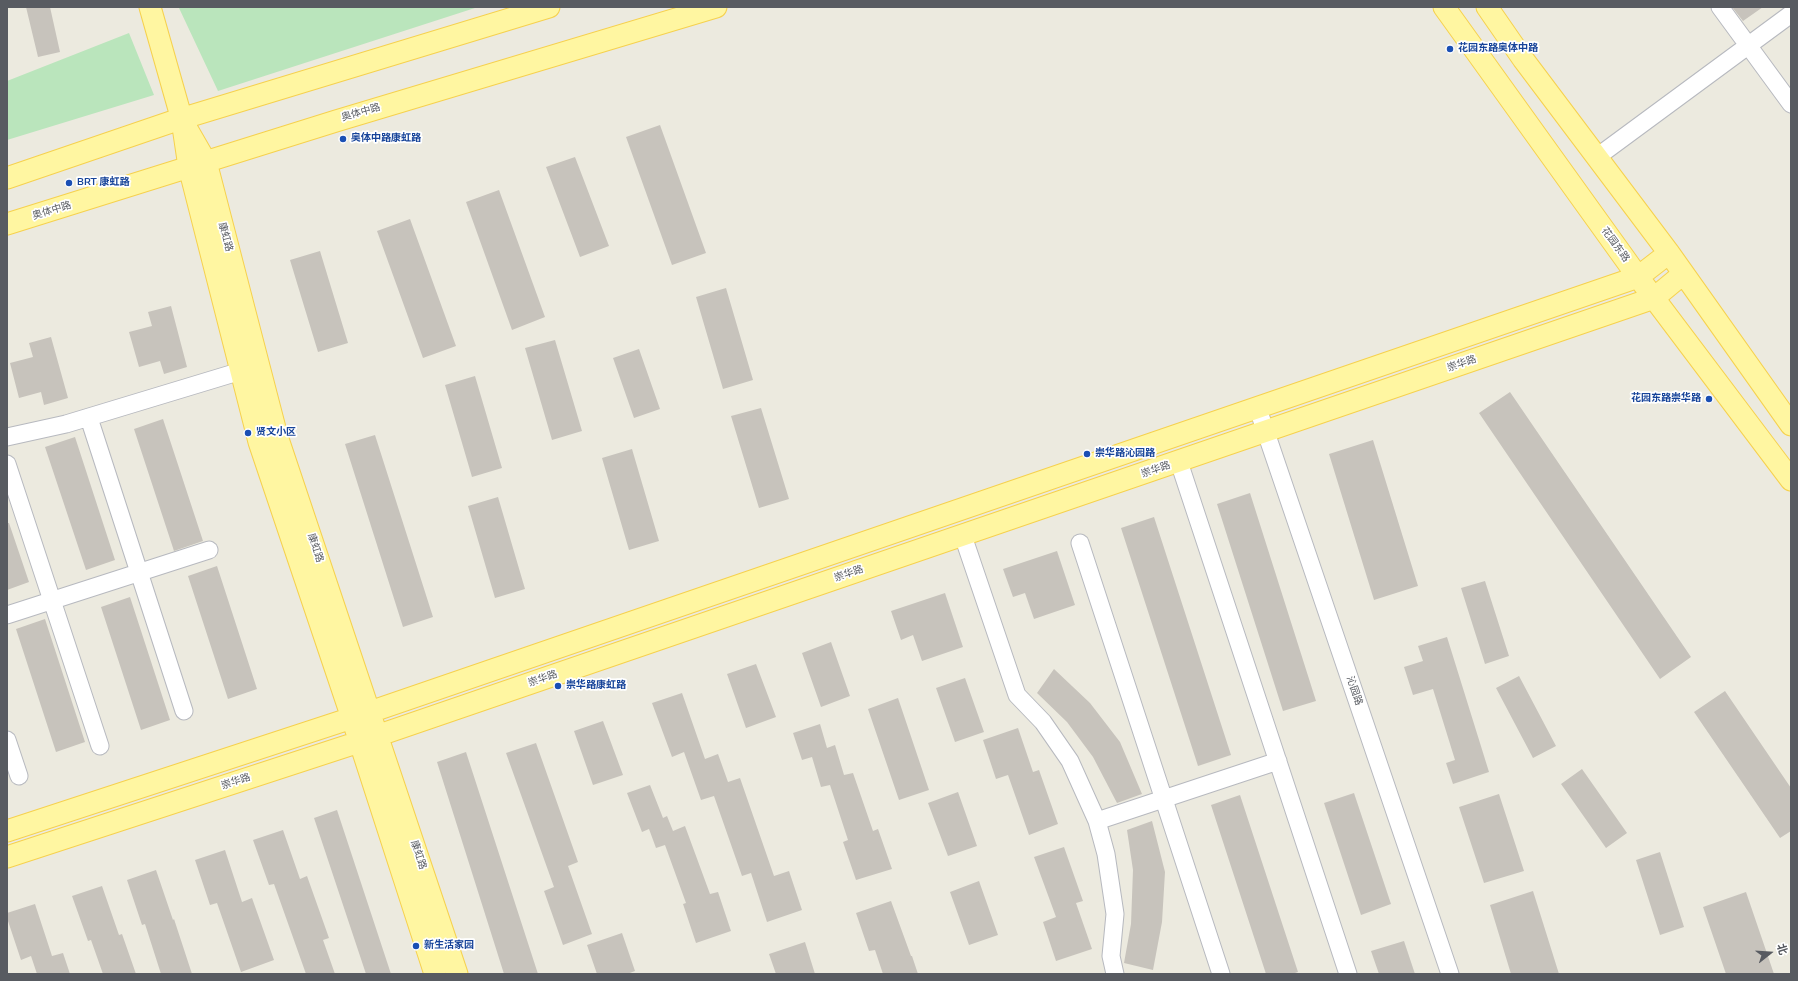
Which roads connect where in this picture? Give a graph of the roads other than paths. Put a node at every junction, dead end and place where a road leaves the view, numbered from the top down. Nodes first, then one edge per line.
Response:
1 (150, 7) edge
2 (550, 7) edge
3 (716, 7) edge
4 (1444, 7) edge
5 (1487, 7) edge
6 (1720, 7) edge
7 (1791, 14) edge
8 (1748, 45) junction
9 (1791, 104) edge
10 (182, 120) junction
11 (1597, 157) junction
12 (197, 164) junction
13 (7, 178) edge
14 (7, 224) edge
15 (1669, 253) junction
16 (1683, 274) junction
17 (1638, 277) junction
18 (1654, 298) junction
19 (241, 371) junction
20 (1258, 408) junction
21 (88, 418) junction
22 (1791, 425) edge
23 (1266, 432) junction
24 (7, 437) edge
25 (1179, 462) junction
26 (7, 464) edge
27 (1791, 480) edge
28 (962, 536) junction
29 (1080, 543) dead end
30 (209, 550) dead end
31 (139, 573) junction
32 (52, 601) junction
33 (7, 615) edge
34 (184, 711) dead end
35 (360, 715) junction
36 (368, 738) junction
37 (7, 740) edge
38 (100, 746) dead end
39 (1278, 761) junction
40 (19, 776) dead end
41 (1164, 799) junction
42 (1097, 821) junction
43 (7, 831) edge
44 (7, 857) edge
45 (435, 974) edge
46 (457, 974) edge
47 (1115, 974) edge
48 (1221, 974) edge
49 (1348, 974) edge
50 (1450, 974) edge

1 - 10 main road, 康虹路
2 - 10 main road
3 - 12 main road, 奥体中路
4 - 17 main road, 花园东路
5 - 11 main road
6 - 8 street
7 - 8 street
8 - 9 street
8 - 11 street
10 - 12 main road, 康虹路
10 - 13 main road
11 - 15 main road
12 - 14 main road, 奥体中路
12 - 19 main road, 康虹路
12 - 35 main road, 康虹路
15 - 16 main road
15 - 17 main road
16 - 18 main road, 崇华路
16 - 22 main road
17 - 18 main road, 花园东路
17 - 20 main road
18 - 23 main road, 崇华路
18 - 27 main road, 花园东路
19 - 21 street
19 - 35 main road, 康虹路
20 - 23 street, 沁园路
20 - 35 main road
21 - 24 street
21 - 31 street
23 - 25 main road, 崇华路
23 - 50 street, 沁园路
25 - 28 main road, 崇华路
25 - 39 street
26 - 32 street
28 - 36 main road, 崇华路
28 - 42 street
29 - 41 street
30 - 31 street
31 - 32 street
31 - 34 street
32 - 33 street
32 - 38 street
35 - 36 main road, 康虹路
35 - 43 main road
36 - 44 main road, 崇华路
36 - 45 main road, 康虹路
36 - 46 main road, 康虹路
37 - 40 street
39 - 41 street
39 - 49 street
41 - 42 street
41 - 48 street
42 - 47 street

